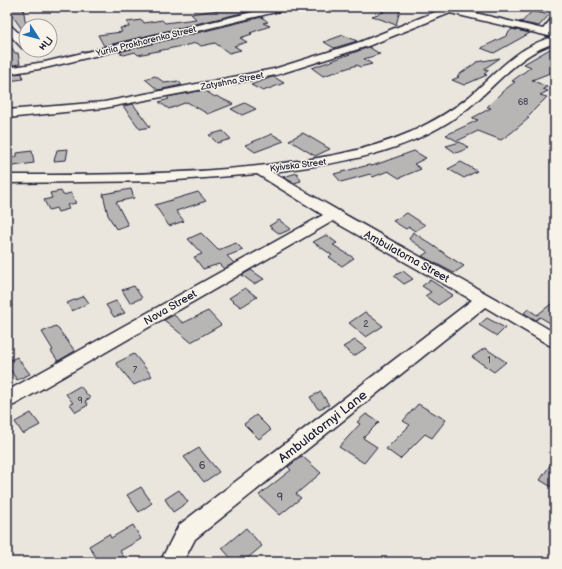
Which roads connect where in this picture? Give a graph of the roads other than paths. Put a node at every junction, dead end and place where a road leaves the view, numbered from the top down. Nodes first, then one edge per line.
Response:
1 (285, 7) edge
2 (443, 8) edge
3 (555, 20) edge
4 (7, 27) edge
5 (555, 35) edge
6 (550, 36) edge
7 (18, 38) edge
8 (38, 58) edge
9 (45, 65) junction
10 (7, 71) edge
11 (7, 114) edge
12 (260, 170) junction
13 (7, 179) edge
14 (333, 215) junction
15 (484, 299) junction
16 (555, 341) edge
17 (7, 400) edge
18 (171, 562) edge

1 - 9 street, Yuriia Prokhorenka Street
2 - 6 street
2 - 11 street, Zatyshna Street
3 - 6 street
4 - 7 street
5 - 6 street
6 - 12 street, Kyivska Street
8 - 9 street
9 - 10 street, Yuriia Prokhorenka Street
12 - 13 street, Kyivska Street
12 - 14 street, Ambulatorna Street
14 - 15 street, Ambulatorna Street
14 - 17 street, Nova Street
15 - 16 street, Ambulatorna Street
15 - 18 street, Ambulatornyi Lane

